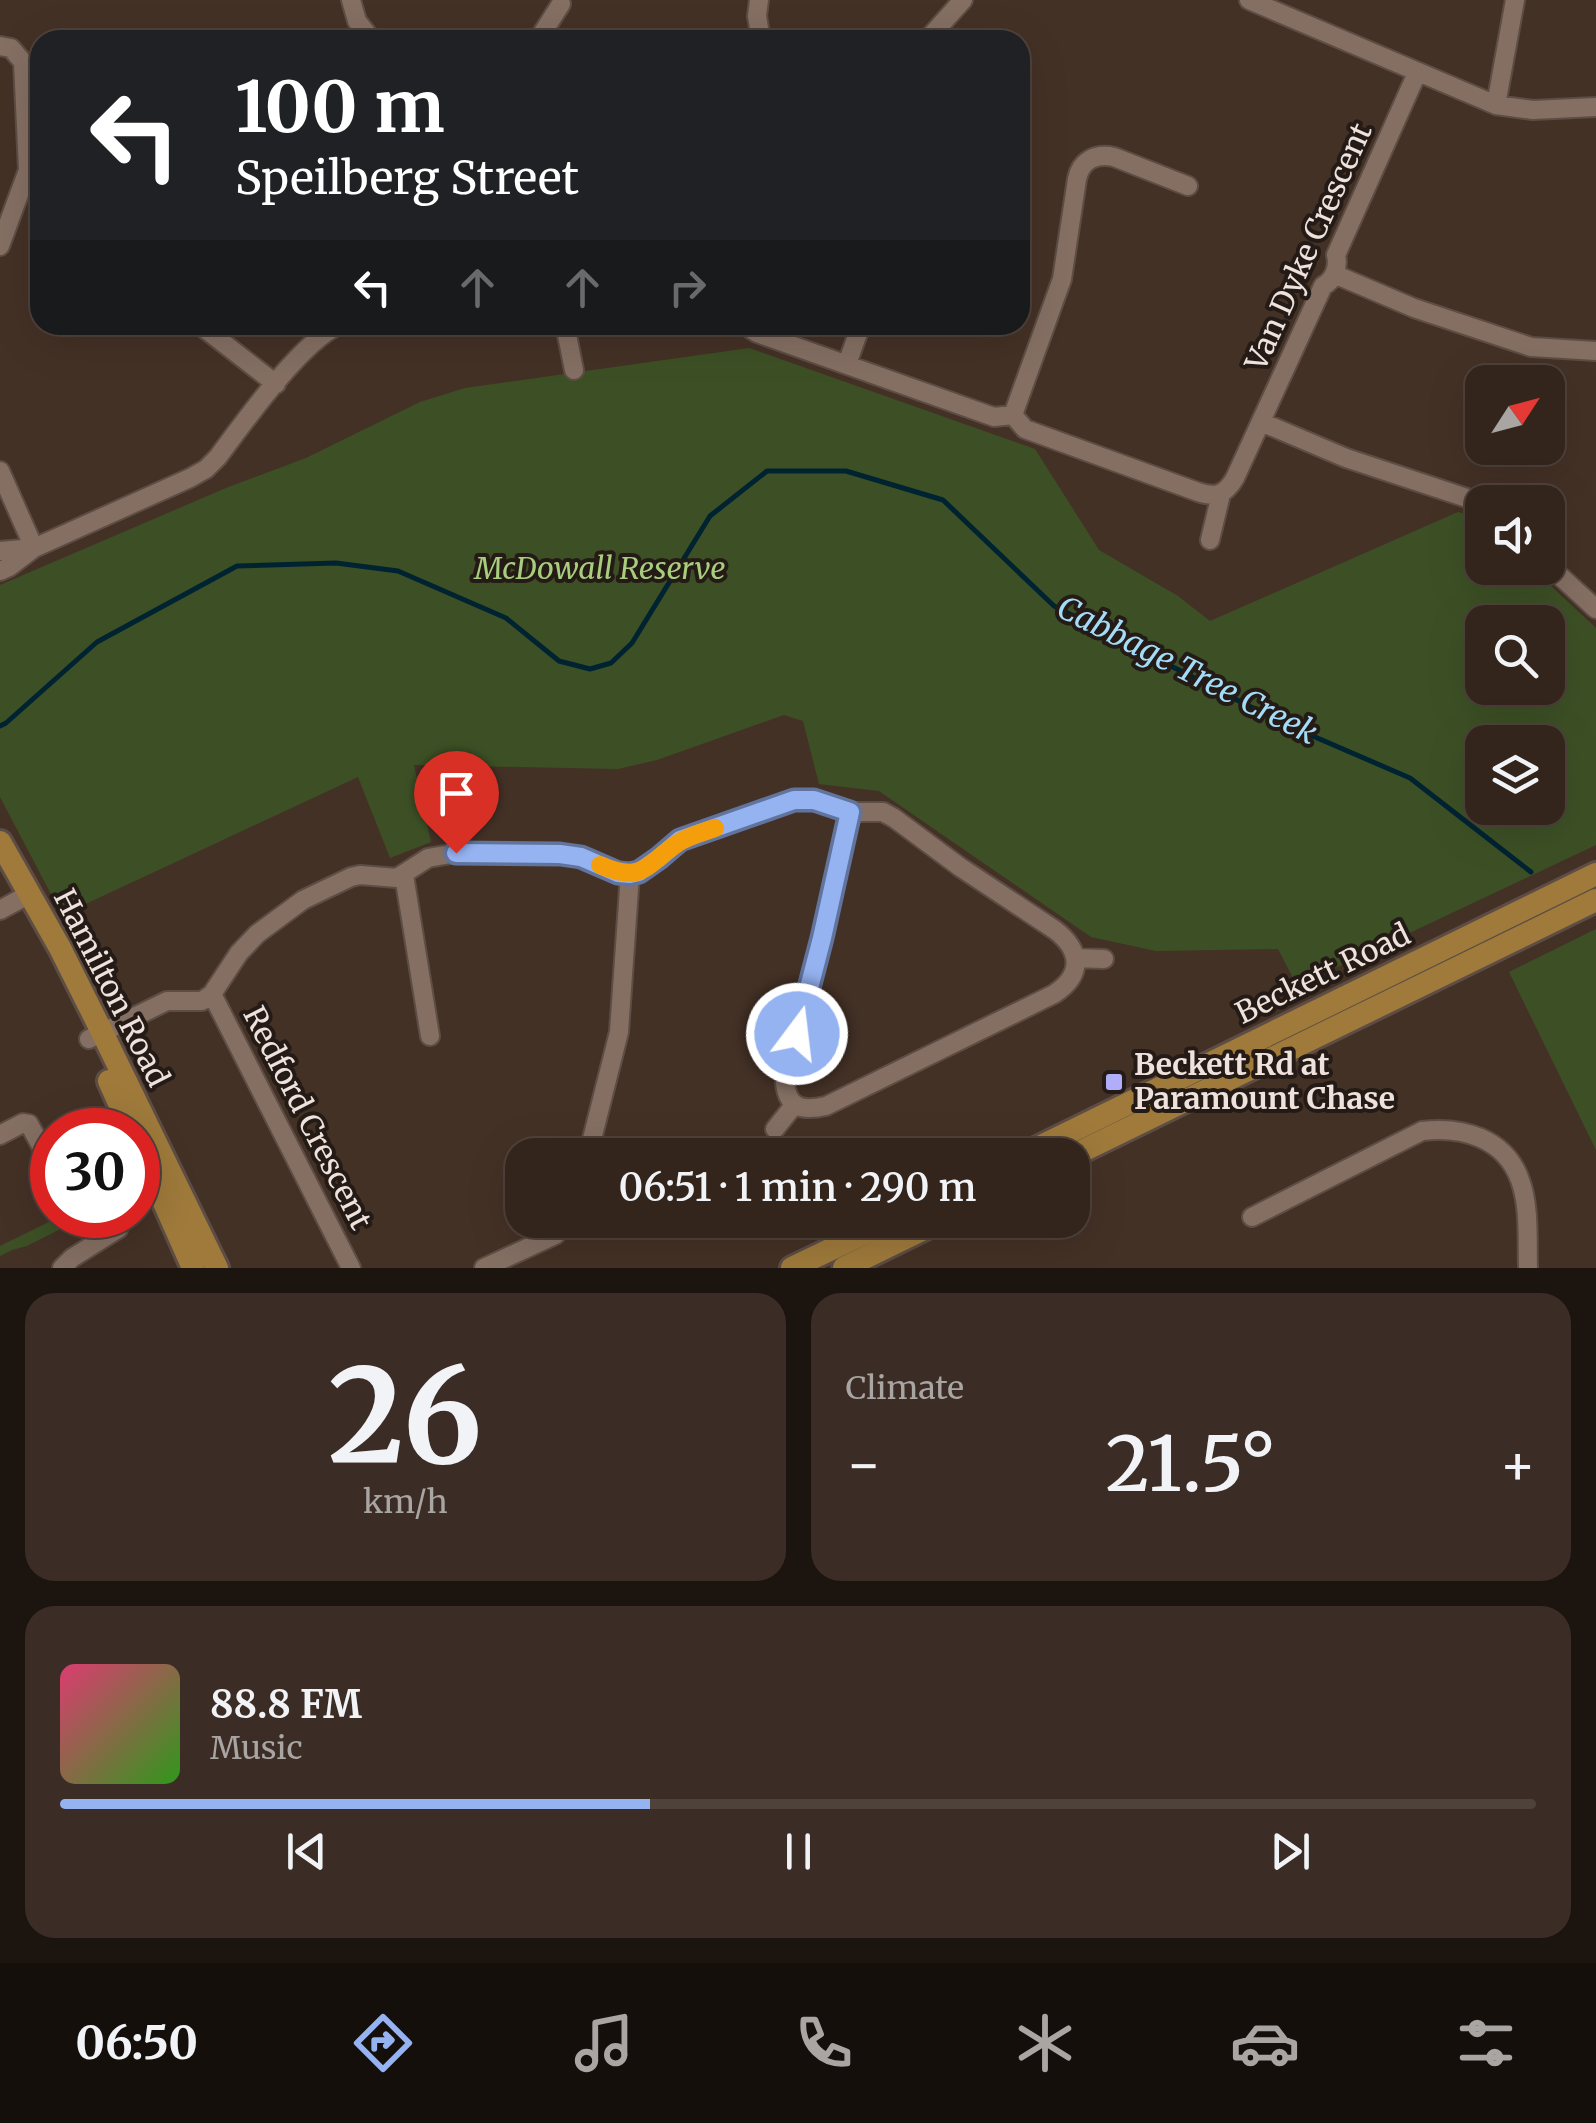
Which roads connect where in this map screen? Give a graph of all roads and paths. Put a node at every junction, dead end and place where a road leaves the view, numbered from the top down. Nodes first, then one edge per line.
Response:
1 (351, 0) edge
2 (759, 0) edge
3 (963, 0) edge
4 (1250, 0) edge
5 (1515, 0) edge
6 (561, 4) dead end
7 (364, 30) edge
8 (544, 30) edge
9 (759, 30) edge
10 (936, 30) edge
11 (0, 46) edge
12 (1416, 74) junction
13 (1496, 106) junction
14 (1593, 108) edge
15 (1188, 186) dead end
16 (0, 246) edge
17 (1334, 274) junction
18 (213, 335) edge
19 (325, 335) edge
20 (567, 335) edge
21 (763, 335) edge
22 (857, 335) edge
23 (1596, 352) edge
24 (847, 364) junction
25 (574, 370) dead end
26 (276, 384) junction
27 (1014, 414) junction
28 (1260, 422) junction
29 (0, 471) edge
30 (1221, 494) junction
31 (1465, 497) edge
32 (1210, 540) dead end
33 (34, 548) junction
34 (0, 551) edge
35 (0, 571) edge
36 (1565, 581) edge
37 (1596, 610) edge
38 (850, 812) junction
39 (1, 844) edge
40 (404, 874) junction
41 (630, 874) junction
42 (1596, 874) edge
43 (24, 898) junction
44 (1596, 900) edge
45 (0, 910) edge
46 (1075, 958) junction
47 (1104, 959) dead end
48 (212, 994) junction
49 (96, 1035) junction
50 (430, 1036) dead end
51 (794, 1104) junction
52 (124, 1108) edge
53 (30, 1126) edge
54 (775, 1128) dead end
55 (0, 1135) edge
56 (592, 1138) edge
57 (1058, 1138) edge
58 (1090, 1147) edge
59 (160, 1194) edge
60 (1252, 1217) dead end
61 (104, 1238) edge
62 (549, 1238) edge
63 (854, 1238) edge
64 (905, 1238) edge
65 (62, 1268) edge
66 (193, 1268) edge
67 (216, 1268) edge
68 (352, 1268) edge
69 (484, 1268) edge
70 (792, 1268) edge
71 (844, 1268) edge
72 (1528, 1268) edge

1 - 7 street
2 - 9 street
3 - 10 street
4 - 12 street
5 - 13 street
6 - 8 street
11 - 16 street
12 - 13 street
12 - 17 street, Van Dyke Crescent
13 - 14 street
15 - 27 street
17 - 23 street
17 - 28 street, Van Dyke Crescent
18 - 26 street
19 - 26 street
20 - 25 street
21 - 24 street
22 - 24 street
24 - 27 street
26 - 33 street
27 - 30 street
28 - 30 street, Van Dyke Crescent
28 - 31 street
29 - 33 street
30 - 32 street, Van Dyke Crescent
33 - 34 street
33 - 35 street
36 - 37 street
38 - 41 street
38 - 46 street
38 - 51 street
39 - 43 main road, Hamilton Road
39 - 49 main road, Hamilton Road
40 - 41 street
40 - 48 street
40 - 50 street
41 - 56 street
42 - 57 main road, Beckett Road
43 - 45 street
43 - 49 main road, Hamilton Road
44 - 58 main road, Beckett Road
46 - 47 street
46 - 51 street
48 - 49 street
48 - 68 street, Redford Crescent
49 - 52 main road, Hamilton Road
49 - 67 main road, Hamilton Road
51 - 54 street
53 - 55 street
59 - 66 main road
60 - 72 street
61 - 65 street
62 - 69 street
63 - 70 main road
64 - 71 main road

